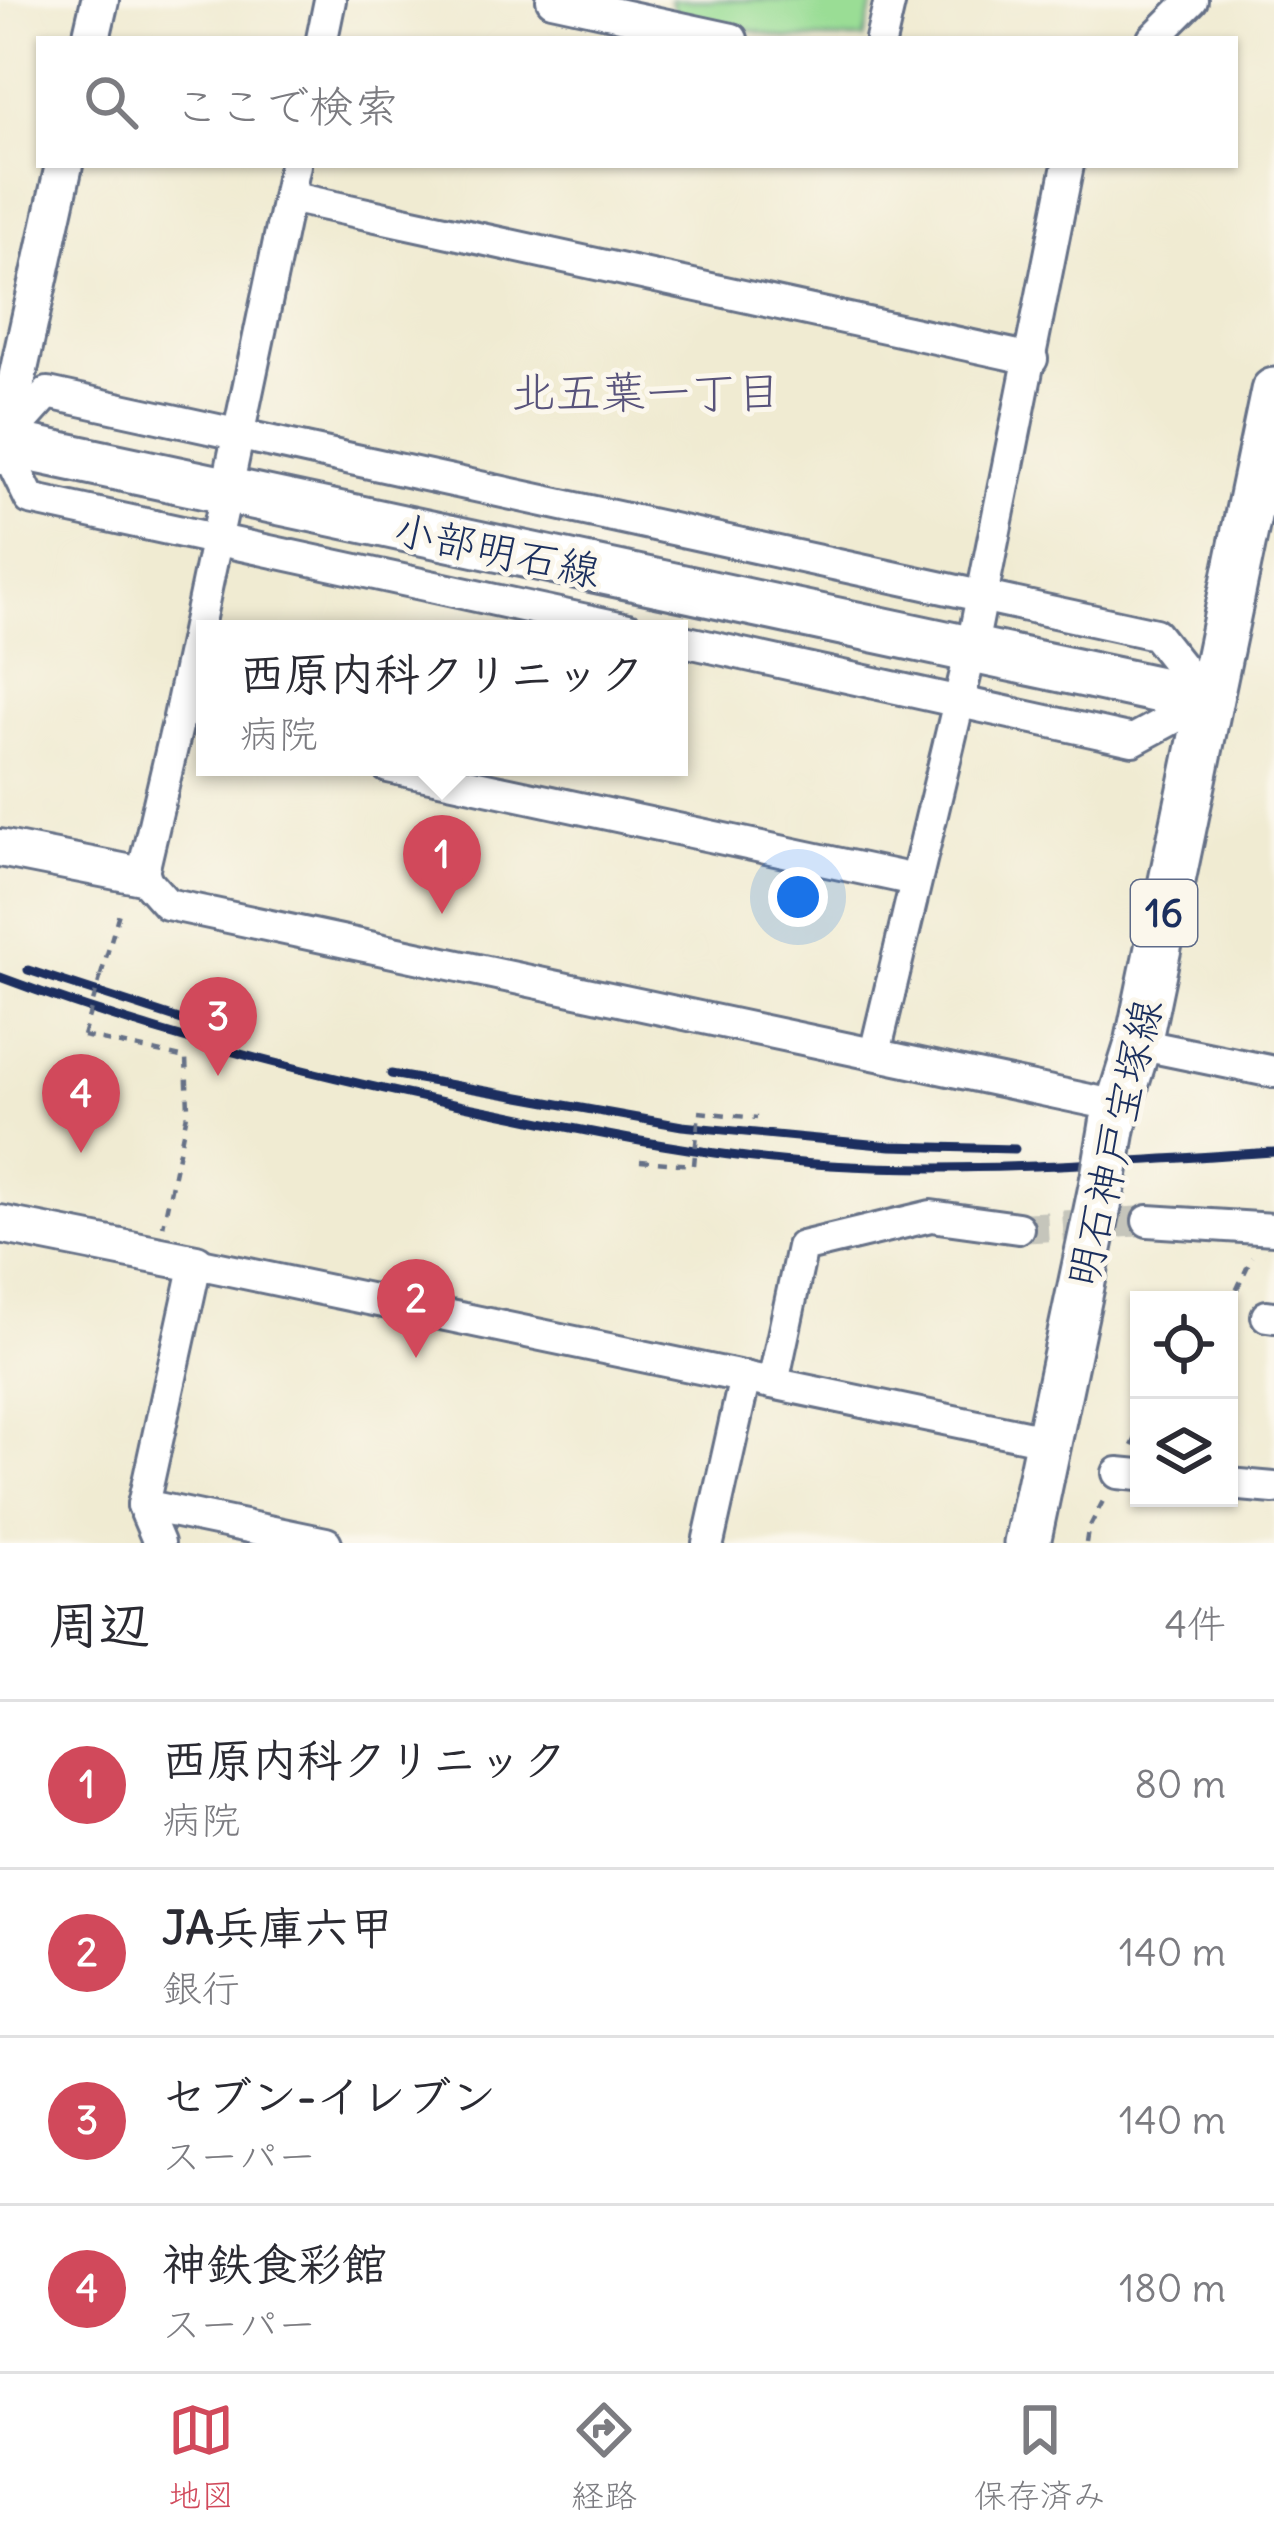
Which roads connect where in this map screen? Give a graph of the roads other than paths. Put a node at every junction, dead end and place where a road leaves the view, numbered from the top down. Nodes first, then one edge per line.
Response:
1 (100, 0) edge
2 (330, 0) edge
3 (551, 0) edge
4 (890, 0) edge
5 (1192, 0) edge
6 (649, 10) edge
7 (92, 36) edge
8 (323, 36) edge
9 (723, 36) edge
10 (882, 36) edge
11 (1156, 36) edge
12 (63, 168) edge
13 (294, 168) edge
14 (1067, 168) edge
15 (289, 196) junction
16 (1032, 359) junction
17 (1274, 394) edge
18 (238, 435) junction
19 (1, 447) edge
20 (1267, 458) edge
21 (226, 493) junction
22 (216, 538) junction
23 (982, 596) junction
24 (205, 620) edge
25 (587, 620) edge
26 (688, 642) edge
27 (970, 651) junction
28 (196, 694) edge
29 (1207, 700) junction
30 (958, 701) junction
31 (192, 725) edge
32 (430, 776) edge
33 (0, 848) edge
34 (915, 880) junction
35 (132, 891) junction
36 (1138, 1044) junction
37 (875, 1054) junction
38 (1274, 1072) edge
39 (1116, 1115) junction
40 (1148, 1221) tunnel mouth
41 (1018, 1228) tunnel mouth
42 (1269, 1229) edge
43 (1, 1232) edge
44 (196, 1262) junction
45 (759, 1380) junction
46 (1050, 1442) junction
47 (1238, 1485) edge
48 (1274, 1488) edge
49 (143, 1505) junction
50 (158, 1543) edge
51 (326, 1543) edge
52 (708, 1543) edge
53 (1027, 1543) edge

1 - 7 street
2 - 8 street
3 - 6 street
4 - 10 street
5 - 11 street
6 - 9 street
12 - 19 street
13 - 15 street
14 - 16 street
15 - 16 street
15 - 18 street
16 - 23 street
17 - 20 main road, 明石神戸宝塚線 / 16
18 - 19 street
18 - 21 street
18 - 23 street
19 - 21 main road, 小部明石線
19 - 22 street
20 - 29 main road, 明石神戸宝塚線 / 16
21 - 22 street
21 - 27 main road, 小部明石線
22 - 24 street
22 - 25 street
23 - 27 street
23 - 29 street
26 - 30 street
27 - 29 main road, 小部明石線
27 - 30 street
28 - 31 street
29 - 30 street
29 - 36 main road, 明石神戸宝塚線 / 16
30 - 34 street
31 - 35 street
32 - 34 street
33 - 35 street
34 - 37 street
35 - 37 street
36 - 38 street
36 - 39 main road, 明石神戸宝塚線 / 16
37 - 39 street
39 - 46 main road, 明石神戸宝塚線 / 16, bridge
40 - 42 street
41 - 45 street
43 - 44 street
44 - 45 street
44 - 49 street
45 - 46 street
45 - 52 street
46 - 53 main road, 明石神戸宝塚線 / 16
47 - 48 street
49 - 50 street
49 - 51 street

